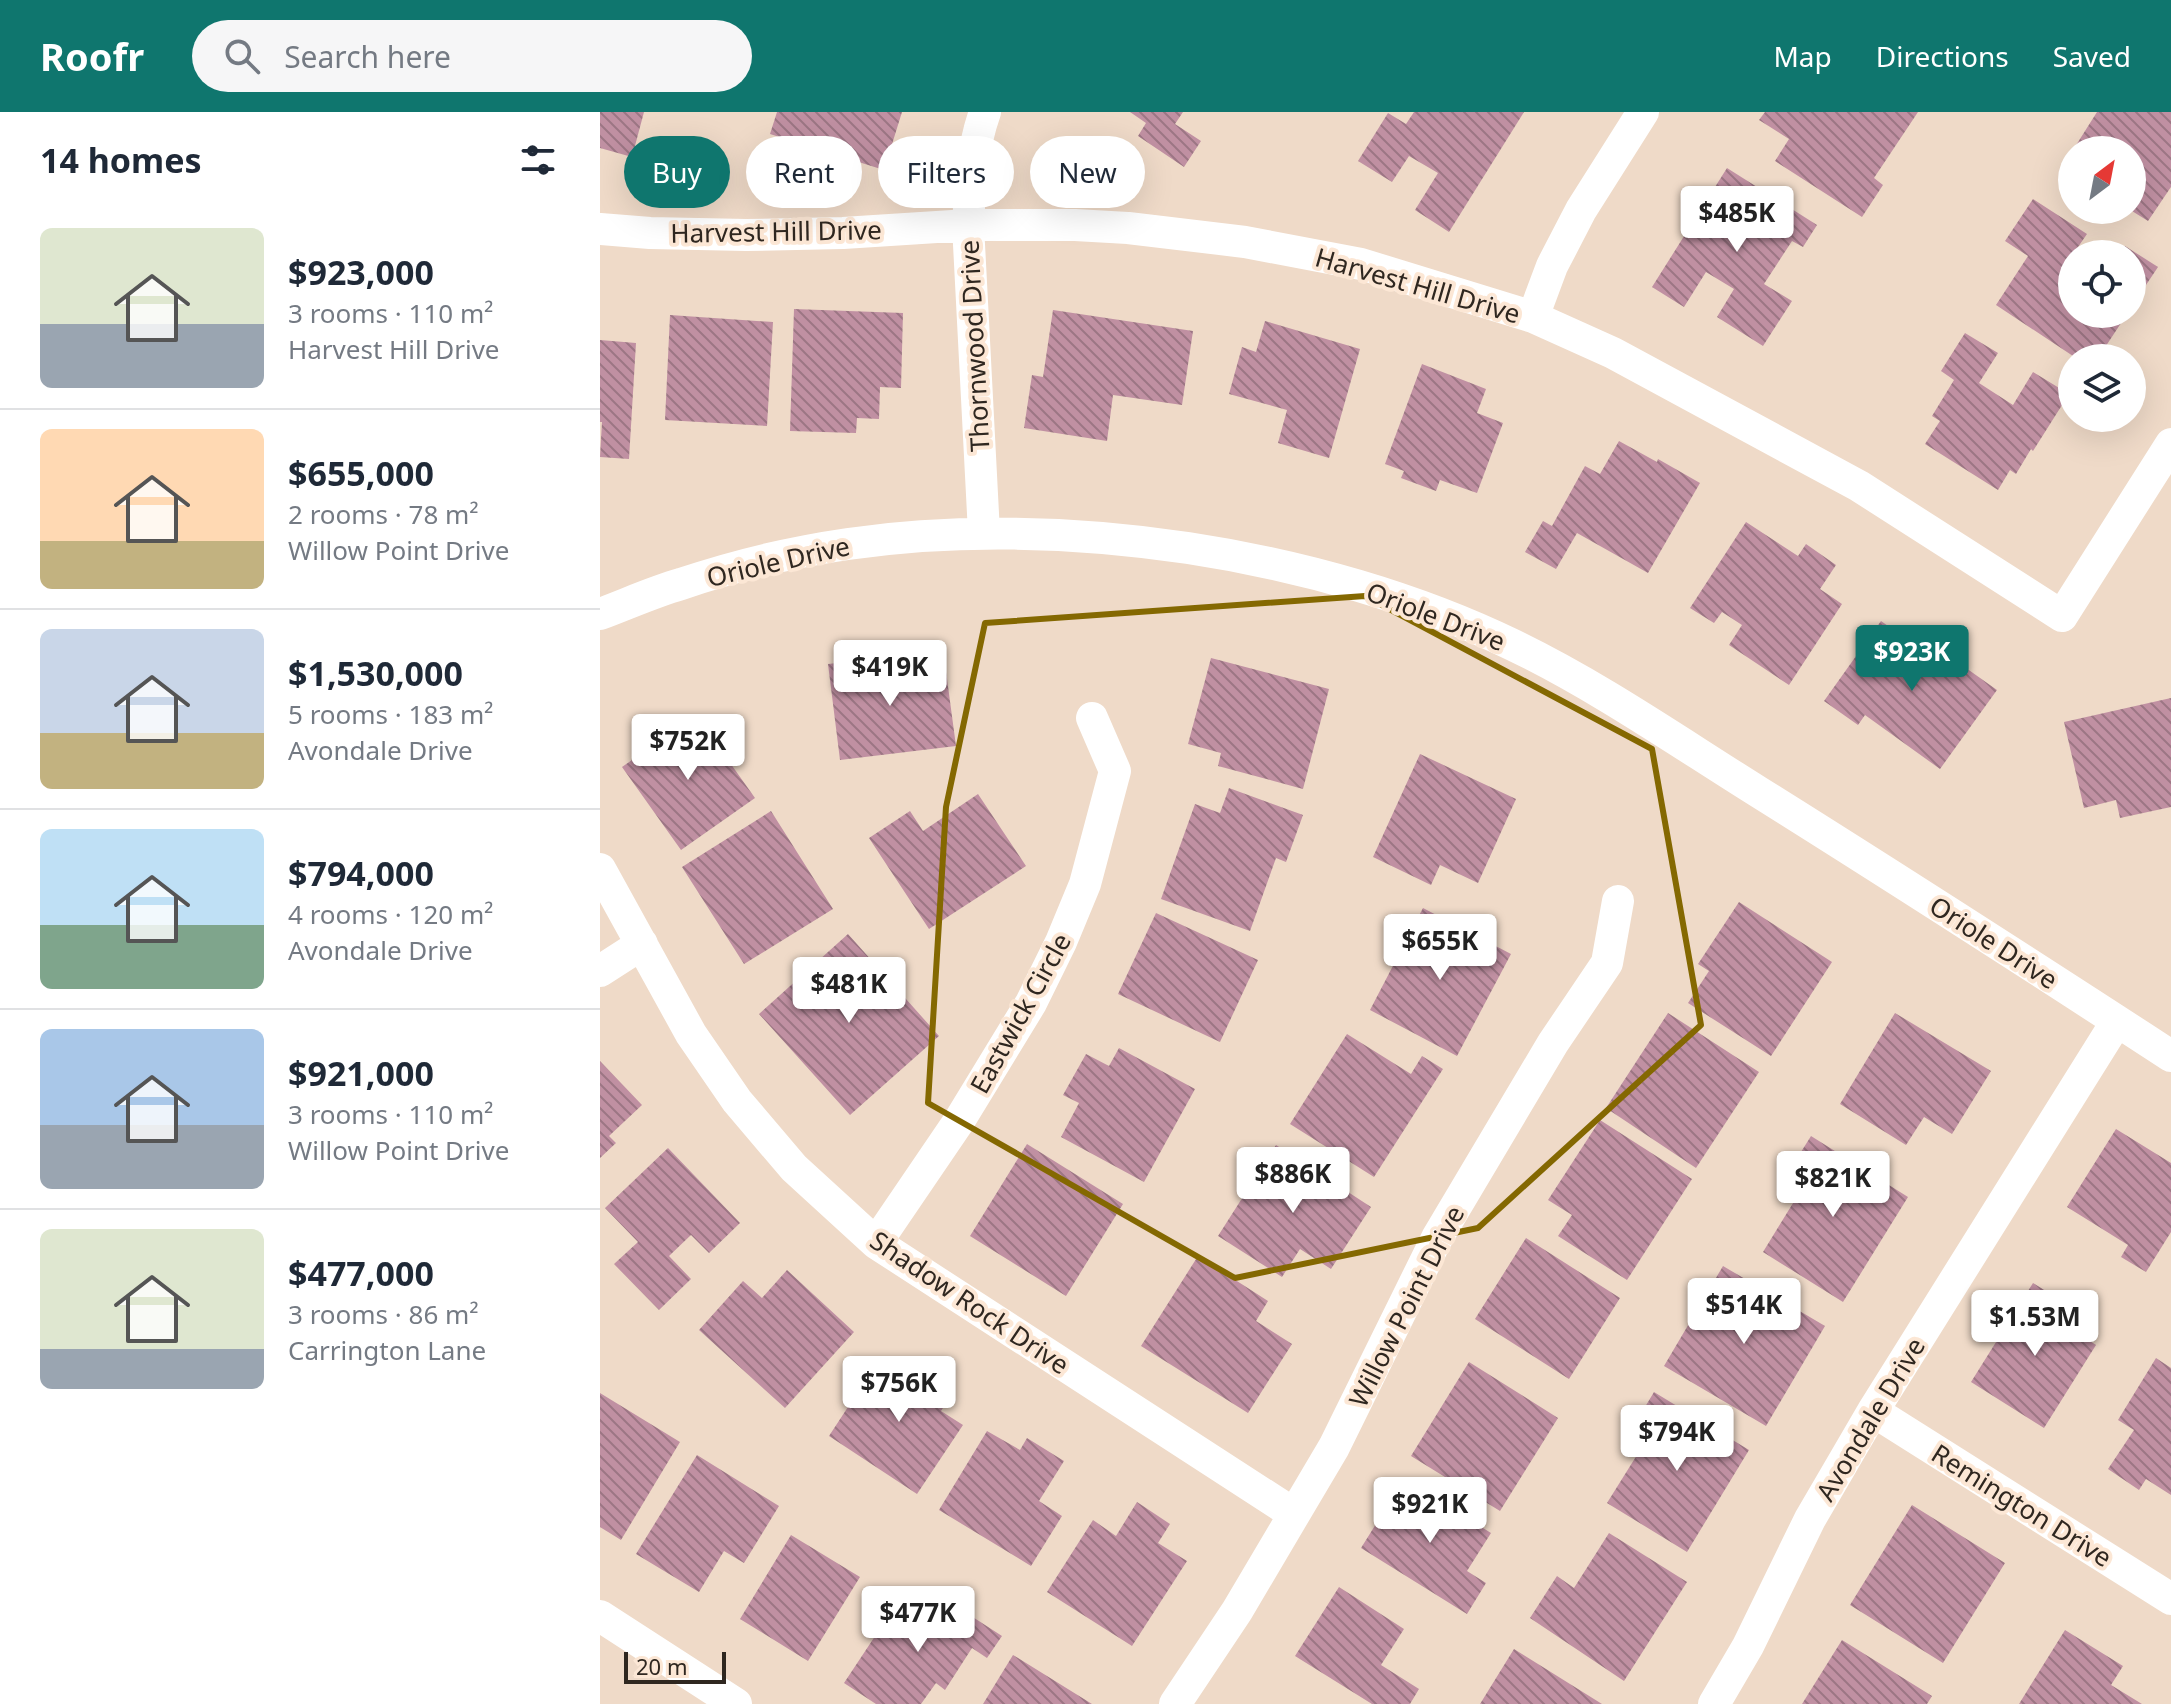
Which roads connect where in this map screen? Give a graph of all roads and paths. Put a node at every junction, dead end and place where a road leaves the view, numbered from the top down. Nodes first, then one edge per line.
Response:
1 (985, 112) edge
2 (1643, 112) edge
3 (968, 225) junction
4 (600, 229) edge
5 (1533, 317) junction
6 (2171, 444) edge
7 (984, 533) junction
8 (600, 614) edge
9 (1092, 718) dead end
10 (600, 869) edge
11 (1618, 901) dead end
12 (642, 944) junction
13 (600, 971) edge
14 (2117, 1021) junction
15 (2171, 1056) edge
16 (876, 1243) junction
17 (1873, 1411) junction
18 (1294, 1514) junction
19 (2171, 1599) edge
20 (600, 1616) edge
21 (736, 1704) edge
22 (1175, 1704) edge
23 (1714, 1704) edge

1 - 3 street, Thornwood Drive
2 - 5 street
3 - 4 street, Harvest Hill Drive
3 - 5 street, Harvest Hill Drive
3 - 7 street, Thornwood Drive
5 - 6 street, Harvest Hill Drive
7 - 8 street, Oriole Drive
7 - 14 street, Oriole Drive
9 - 16 street, Eastwick Circle
10 - 12 street, Shadow Rock Drive
11 - 18 street, Willow Point Drive
12 - 13 street
12 - 16 street, Shadow Rock Drive
14 - 15 street, Oriole Drive
14 - 17 street, Avondale Drive
16 - 18 street, Shadow Rock Drive
17 - 19 street, Remington Drive
17 - 23 street, Avondale Drive
18 - 22 street, Willow Point Drive
20 - 21 street

